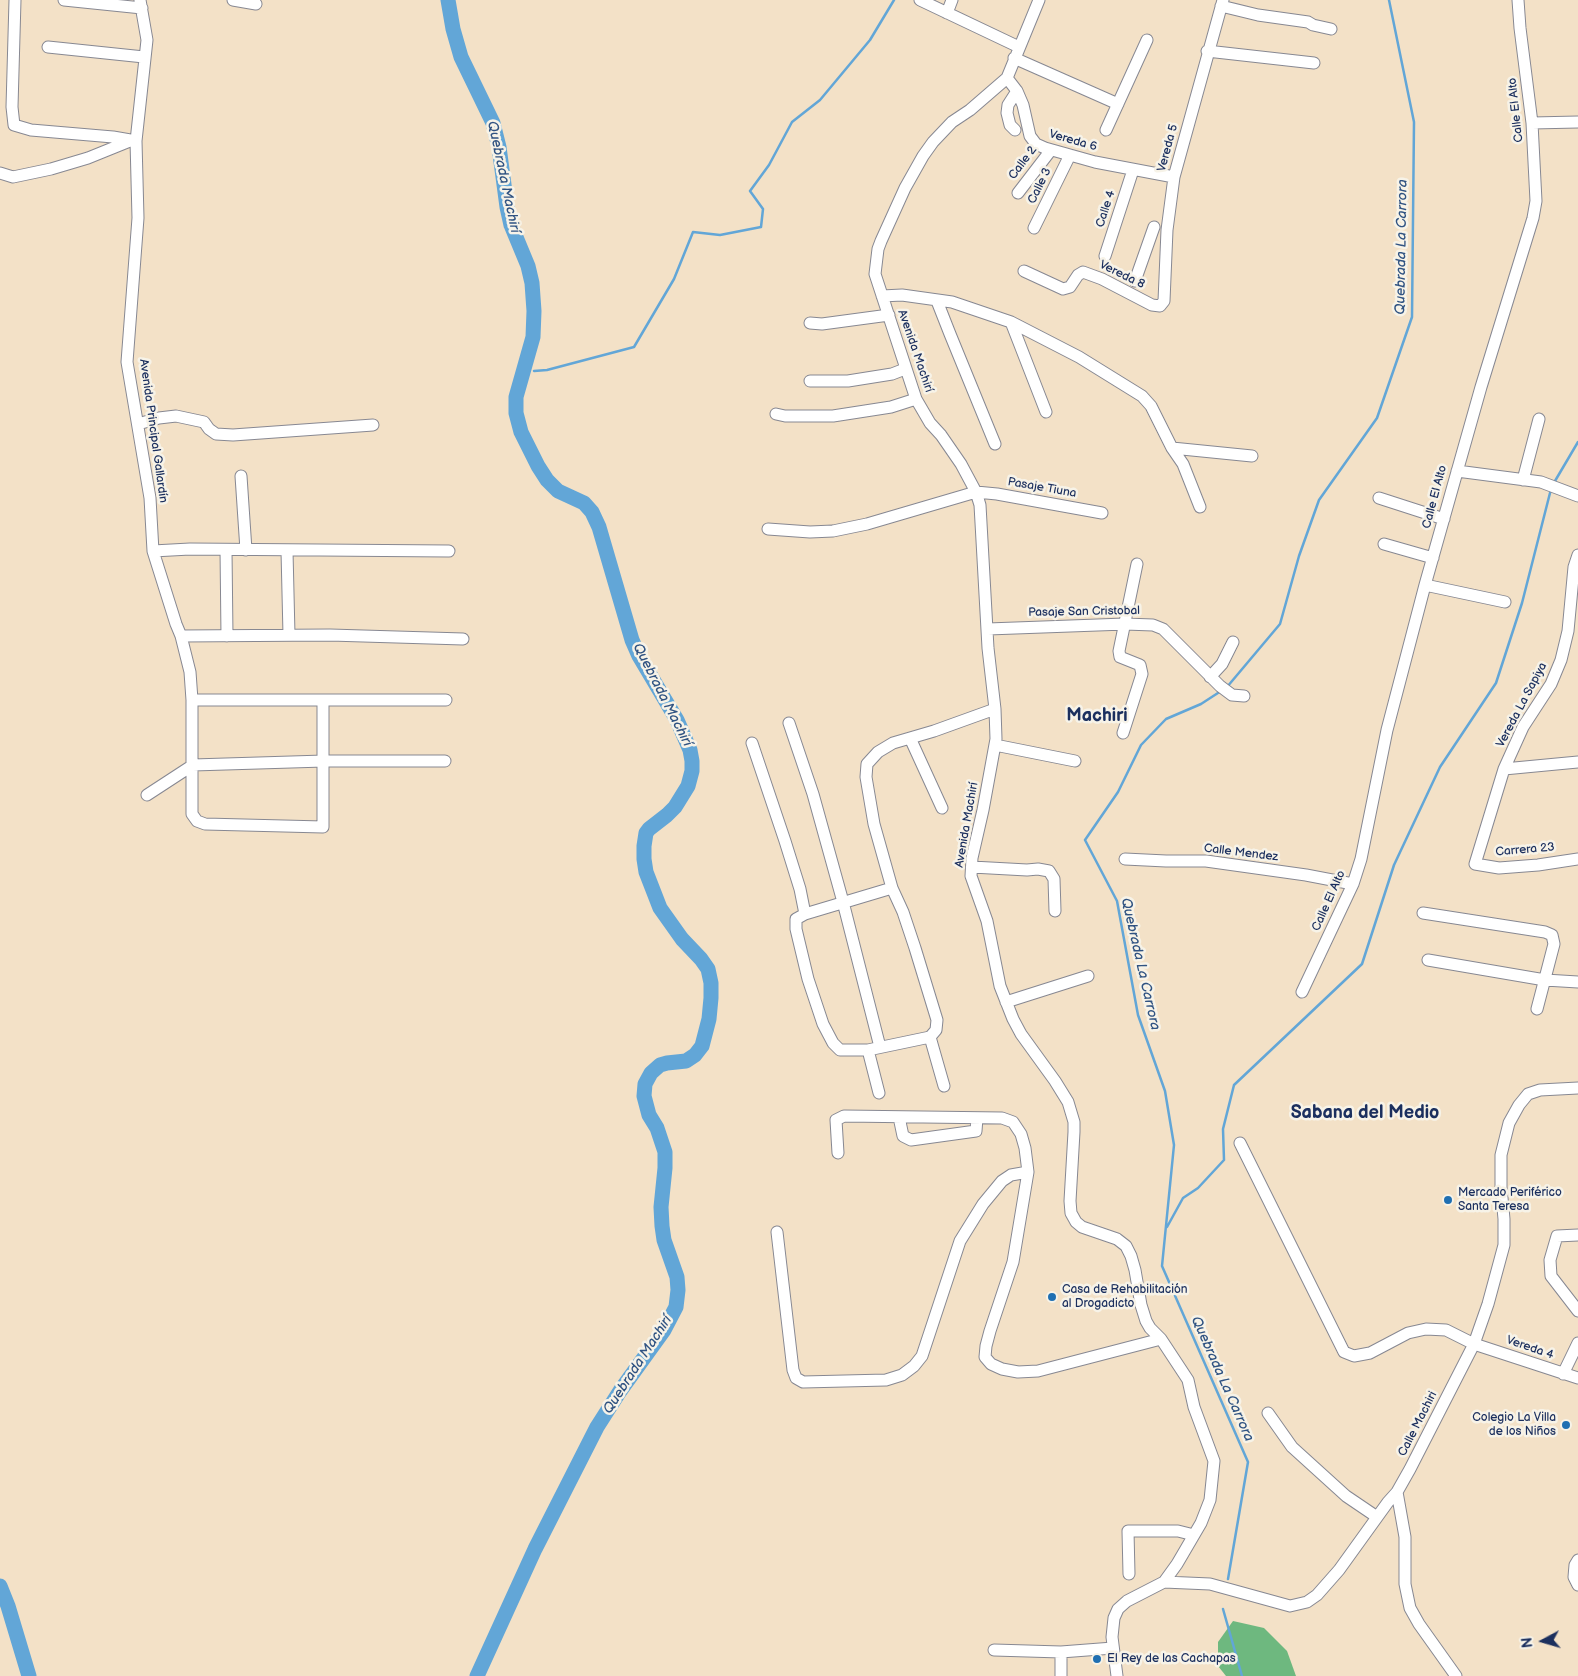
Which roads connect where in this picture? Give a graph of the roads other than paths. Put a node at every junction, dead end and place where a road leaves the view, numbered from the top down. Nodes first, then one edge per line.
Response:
1 (14, 0) edge
2 (64, 0) edge
3 (233, 0) edge
4 (920, 0) edge
5 (952, 0) edge
6 (1039, 0) edge
7 (1518, 0) edge
8 (1222, 3) edge
9 (141, 4) edge
10 (256, 4) dead end
11 (947, 13) junction
12 (1331, 29) dead end
13 (1147, 40) dead end
14 (48, 47) dead end
15 (1019, 47) junction
16 (1208, 51) junction
17 (144, 57) junction
18 (1014, 58) junction
19 (1314, 63) dead end
20 (1007, 78) junction
21 (1017, 91) junction
22 (1118, 104) junction
23 (1578, 122) edge
24 (1532, 123) junction
25 (1015, 130) dead end
26 (1106, 130) dead end
27 (133, 141) junction
28 (1051, 150) junction
29 (1070, 155) junction
30 (1133, 170) junction
31 (0, 173) edge
32 (1174, 177) junction
33 (1018, 193) dead end
34 (1154, 227) dead end
35 (1034, 228) dead end
36 (1105, 256) dead end
37 (1144, 256) junction
38 (1166, 264) junction
39 (1024, 271) dead end
40 (1135, 281) dead end
41 (882, 296) junction
42 (938, 301) junction
43 (1160, 306) joint
44 (889, 315) junction
45 (1012, 322) junction
46 (810, 323) dead end
47 (905, 369) junction
48 (810, 381) dead end
49 (916, 399) junction
50 (1046, 412) dead end
51 (776, 414) dead end
52 (1539, 419) dead end
53 (138, 424) junction
54 (373, 425) dead end
55 (995, 444) dead end
56 (1172, 448) junction
57 (1252, 456) dead end
58 (1457, 471) junction
59 (241, 476) dead end
60 (1523, 480) junction
61 (976, 492) junction
62 (1578, 496) edge
63 (1378, 498) dead end
64 (1200, 507) dead end
65 (1102, 513) dead end
66 (1444, 519) junction
67 (768, 529) dead end
68 (1384, 544) dead end
69 (226, 550) junction
70 (246, 550) junction
71 (153, 551) junction
72 (287, 551) junction
73 (448, 551) dead end
74 (1578, 555) edge
75 (1433, 558) junction
76 (1137, 564) dead end
77 (1425, 585) junction
78 (1575, 590) edge
79 (1505, 602) dead end
80 (1125, 624) junction
81 (988, 629) junction
82 (289, 635) junction
83 (181, 636) junction
84 (227, 636) junction
85 (463, 639) dead end
86 (1233, 642) dead end
87 (1210, 677) junction
88 (1244, 696) dead end
89 (192, 700) junction
90 (324, 700) junction
91 (446, 700) dead end
92 (995, 709) junction
93 (790, 723) dead end
94 (1123, 733) dead end
95 (910, 738) junction
96 (752, 743) dead end
97 (995, 745) junction
98 (324, 761) junction
99 (445, 761) dead end
100 (1074, 761) dead end
101 (1578, 762) edge
102 (193, 765) junction
103 (1504, 769) junction
104 (147, 795) dead end
105 (942, 808) dead end
106 (1125, 859) dead end
107 (1578, 859) edge
108 (1475, 864) joint
109 (972, 867) junction
110 (1353, 884) junction
111 (892, 888) junction
112 (843, 902) junction
113 (1056, 911) dead end
114 (1423, 913) dead end
115 (805, 914) junction
116 (1428, 960) dead end
117 (1088, 976) dead end
118 (1545, 980) junction
119 (1578, 982) edge
120 (1302, 992) dead end
121 (1006, 1002) junction
122 (1538, 1009) dead end
123 (930, 1037) junction
124 (874, 1048) junction
125 (944, 1086) dead end
126 (1578, 1088) edge
127 (879, 1093) dead end
128 (899, 1117) junction
129 (977, 1118) junction
130 (1240, 1143) dead end
131 (838, 1154) dead end
132 (1028, 1172) junction
133 (777, 1232) dead end
134 (1578, 1235) edge
135 (1578, 1311) edge
136 (1161, 1339) junction
137 (1474, 1344) junction
138 (1578, 1344) edge
139 (1563, 1374) junction
140 (1578, 1378) edge
141 (1268, 1413) dead end
142 (1397, 1492) junction
143 (1377, 1517) junction
144 (1194, 1535) junction
145 (1578, 1560) edge
146 (1129, 1574) dead end
147 (1164, 1582) junction
148 (1578, 1585) edge
149 (1113, 1648) junction
150 (994, 1650) dead end
151 (1061, 1652) junction
152 (1061, 1676) edge
153 (1117, 1676) edge
154 (1456, 1676) edge

1 - 27 street
2 - 9 street
3 - 10 street
4 - 11 street
5 - 11 street
6 - 15 street
7 - 24 street, Calle El Alto
8 - 12 street
8 - 16 street, Vereda 5
9 - 17 street, Avenida Principal Gallardín
11 - 15 street
13 - 22 street
14 - 17 street
15 - 18 street
16 - 19 street
16 - 32 street, Vereda 5
17 - 27 street, Avenida Principal Gallardín
18 - 20 street
18 - 22 street
20 - 21 street, Vereda 6
20 - 41 street, Avenida Machirí
21 - 25 street
21 - 28 street, Vereda 6
22 - 26 street
23 - 24 street
24 - 58 street, Calle El Alto
27 - 31 street
27 - 53 street, Avenida Principal Gallardín
28 - 29 street, Vereda 6
28 - 33 street, Calle 2
29 - 30 street, Vereda 6
29 - 35 street, Calle 3
30 - 32 street, Vereda 6
30 - 36 street, Calle 4
32 - 38 street, Vereda 5
34 - 37 street
37 - 38 street
37 - 40 street
38 - 43 street, Vereda 5
39 - 43 street, Vereda 8
41 - 42 street
41 - 44 street, Avenida Machirí
42 - 45 street
42 - 55 street
44 - 46 street
44 - 47 street, Avenida Machirí
45 - 50 street
45 - 56 street
47 - 48 street
47 - 49 street, Avenida Machirí
49 - 51 street
49 - 61 street, Avenida Machirí
52 - 60 street
53 - 54 street
53 - 71 street, Avenida Principal Gallardín
56 - 57 street
56 - 64 street
58 - 60 street
58 - 66 street, Calle El Alto
59 - 70 street
60 - 62 street
61 - 65 street, Pasaje Tiuna
61 - 67 street
61 - 81 street, Avenida Machirí
63 - 66 street
66 - 75 street, Calle El Alto
68 - 75 street
69 - 70 street
69 - 71 street
69 - 84 street
70 - 72 street
71 - 83 street, Avenida Principal Gallardín
72 - 73 street
72 - 82 street
74 - 78 street, Vereda La Sapiya
75 - 77 street, Calle El Alto
76 - 80 street
77 - 79 street
77 - 110 street, Calle El Alto
78 - 103 street, Vereda La Sapiya
80 - 81 street, Pasaje San Cristobal
80 - 87 street, Pasaje San Cristobal
80 - 94 street
81 - 92 street, Avenida Machirí
82 - 84 street
82 - 85 street
83 - 84 street
83 - 89 street, Avenida Principal Gallardín
86 - 87 street
87 - 88 street, Pasaje San Cristobal
89 - 90 street
89 - 102 street, Avenida Principal Gallardín
90 - 91 street
90 - 98 street
92 - 95 street
92 - 97 street, Avenida Machirí
93 - 112 street
95 - 105 street
95 - 111 street
96 - 115 street
97 - 100 street
97 - 109 street, Avenida Machirí
98 - 99 street
98 - 102 street
98 - 102 street, Avenida Principal Gallardín
101 - 103 street
102 - 104 street
103 - 108 street, Vereda La Sapiya
106 - 110 street, Calle Mendez
107 - 108 street, Carrera 23
109 - 113 street
109 - 121 street, Avenida Machirí
110 - 120 street, Calle El Alto
111 - 112 street
111 - 123 street
112 - 115 street
112 - 124 street
114 - 118 street
115 - 124 street
116 - 118 street
117 - 121 street
118 - 119 street
118 - 122 street
121 - 136 street, Avenida Machirí
123 - 124 street
123 - 125 street
124 - 127 street
126 - 137 street, Calle Machiri
128 - 129 street
128 - 129 street
128 - 131 street
129 - 132 street
130 - 137 street, Vereda 4
132 - 133 street
132 - 136 street
134 - 135 street
136 - 144 street, Avenida Machirí
137 - 139 street, Vereda 4
137 - 142 street, Calle Machiri
138 - 139 street
139 - 140 street, Vereda 4
141 - 143 street
142 - 143 street, Calle Machiri
142 - 154 street
143 - 147 street, Calle Machiri
144 - 146 street
144 - 147 street, Avenida Machirí
145 - 148 street
147 - 149 street
149 - 151 street
149 - 153 street
150 - 151 street
151 - 152 street

